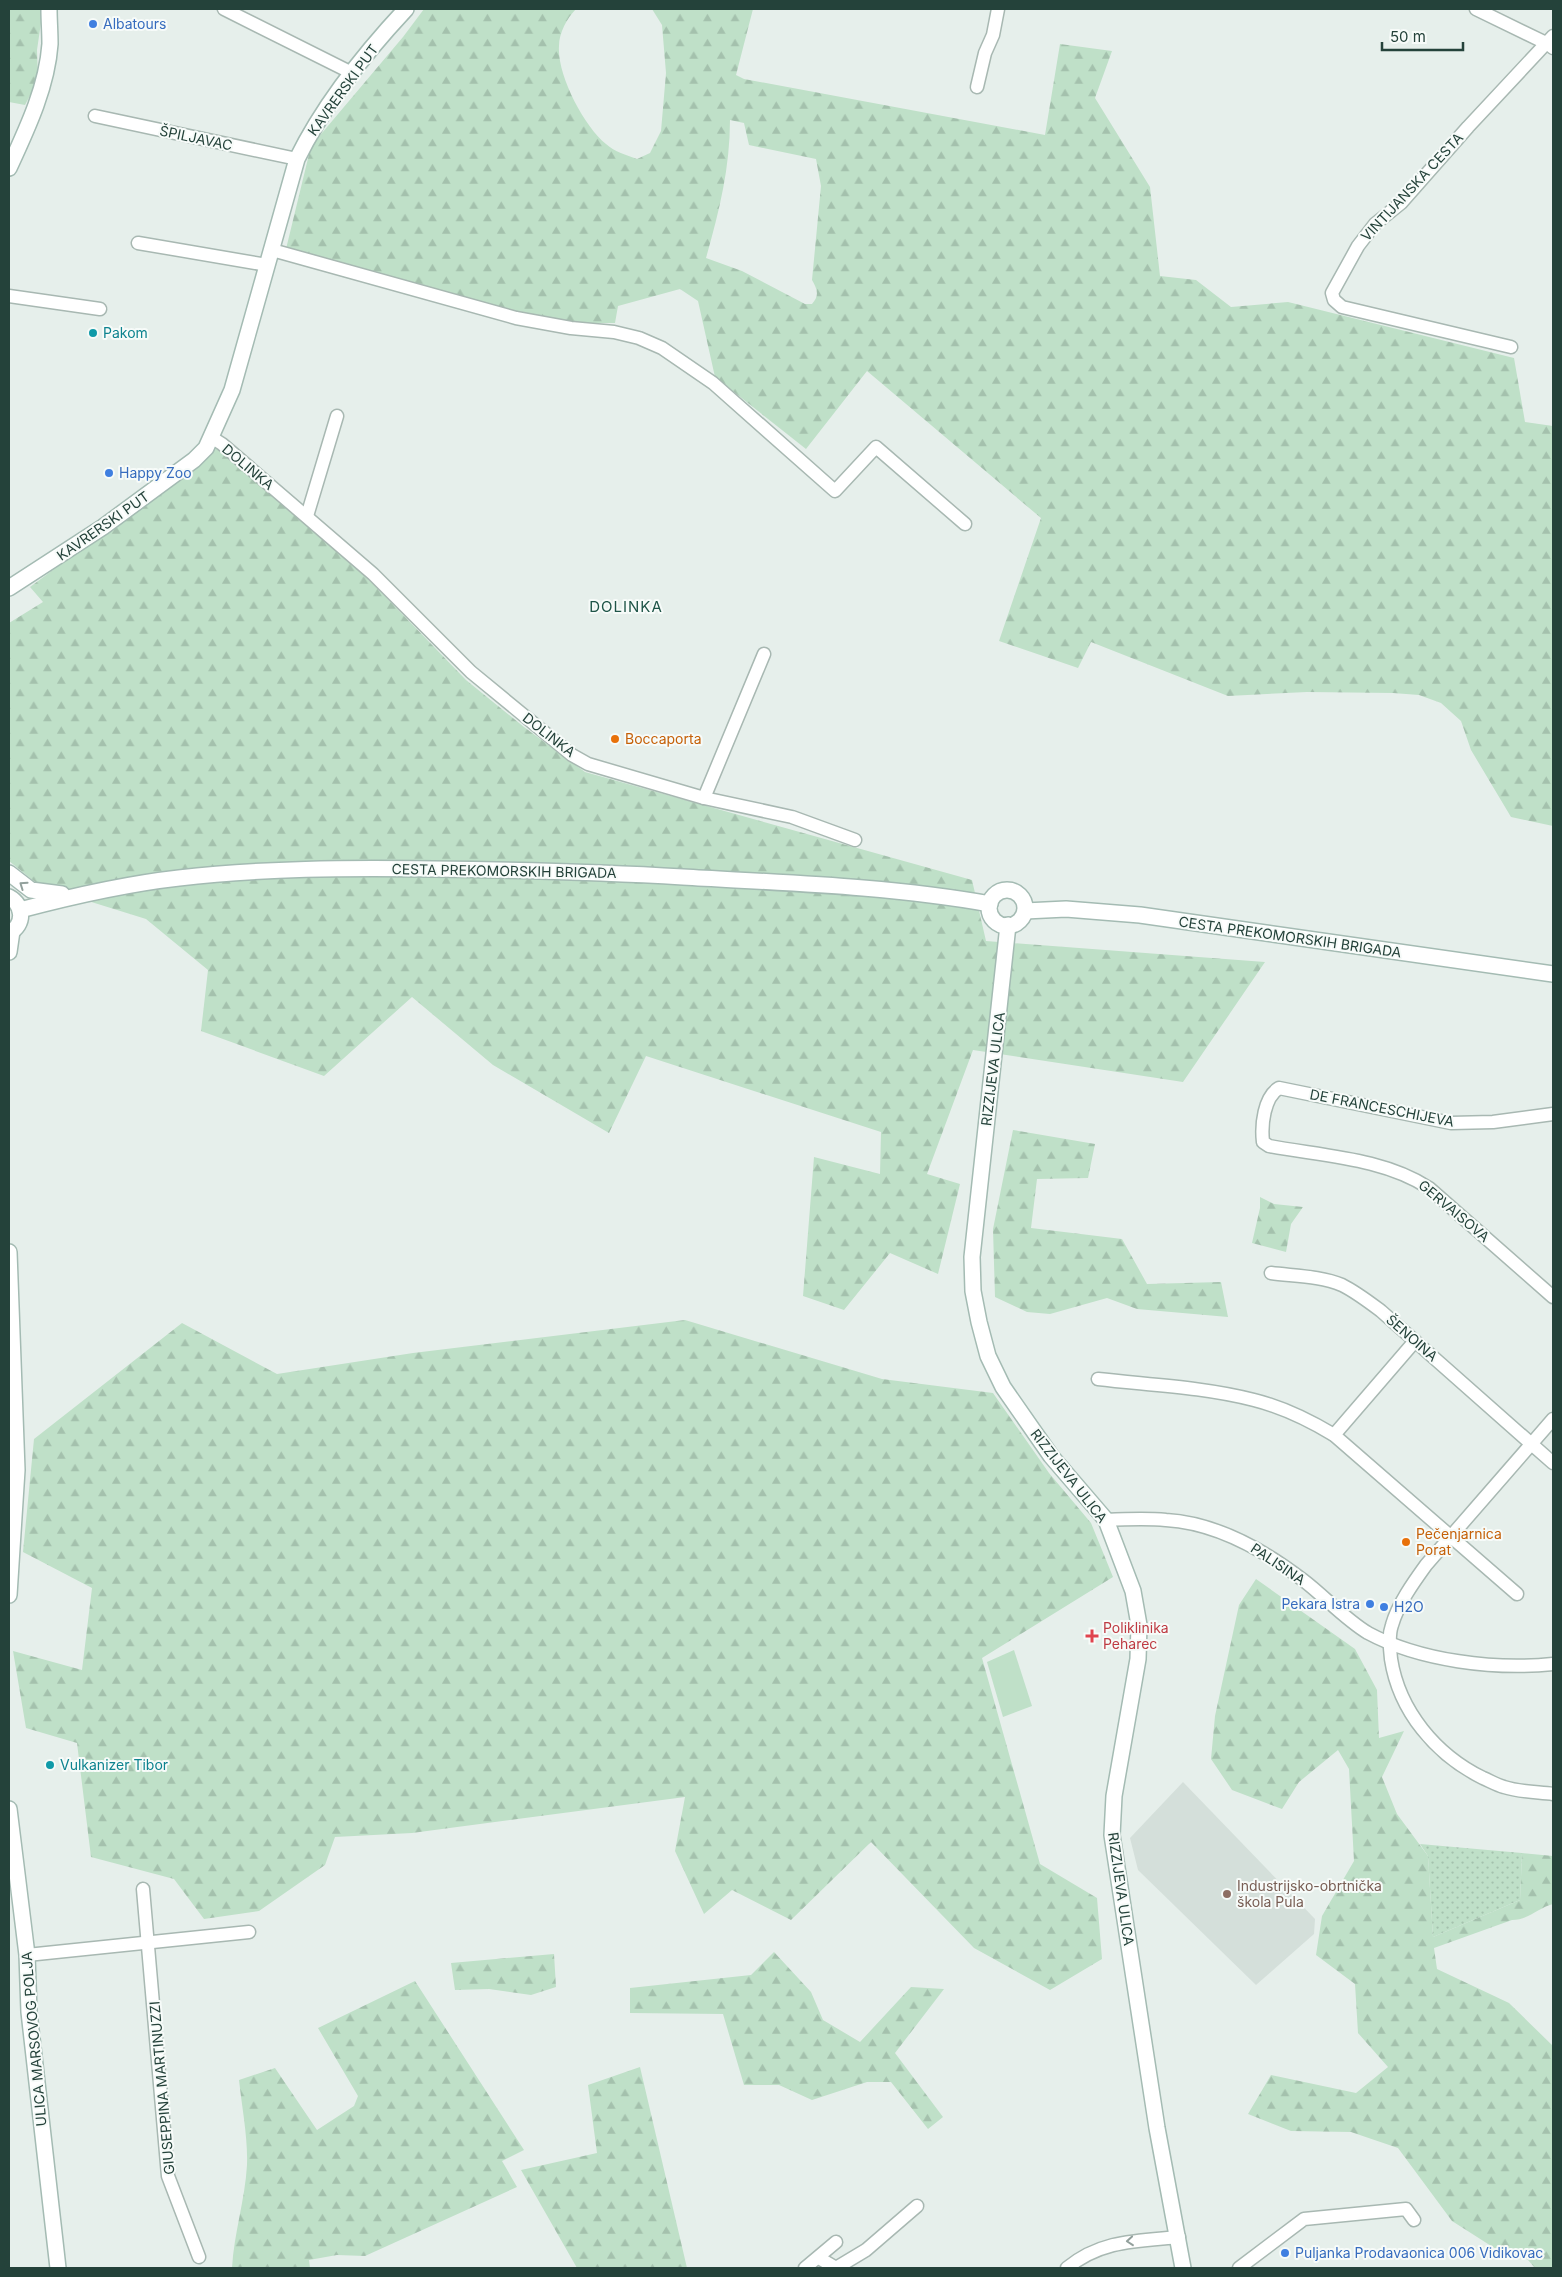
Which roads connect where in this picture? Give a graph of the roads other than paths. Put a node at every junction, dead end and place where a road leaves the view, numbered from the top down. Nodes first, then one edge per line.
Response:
1 (224, 9) edge
2 (406, 9) edge
3 (998, 9) edge
4 (1476, 9) edge
5 (50, 11) edge
6 (1552, 43) edge
7 (352, 73) junction
8 (978, 87) dead end
9 (95, 116) dead end
10 (297, 159) junction
11 (9, 168) edge
12 (138, 243) dead end
13 (272, 250) junction
14 (267, 265) junction
15 (9, 296) edge
16 (100, 309) dead end
17 (1511, 347) dead end
18 (337, 416) dead end
19 (211, 437) junction
20 (307, 516) junction
21 (965, 524) dead end
22 (9, 588) edge
23 (764, 654) dead end
24 (704, 798) junction
25 (855, 840) dead end
26 (9, 873) edge
27 (76, 895) junction
28 (9, 896) edge
29 (990, 904) junction
30 (20, 910) junction
31 (1025, 911) junction
32 (1008, 925) junction
33 (11, 932) edge
34 (9, 952) edge
35 (1553, 974) edge
36 (1272, 1092) joint
37 (1553, 1116) edge
38 (9, 1252) edge
39 (1271, 1274) dead end
40 (1553, 1297) edge
41 (1415, 1341) junction
42 (1098, 1379) dead end
43 (1553, 1420) edge
44 (1334, 1435) junction
45 (1532, 1444) junction
46 (1553, 1463) edge
47 (1106, 1520) junction
48 (1451, 1536) junction
49 (9, 1585) edge
50 (1517, 1594) dead end
51 (1389, 1643) junction
52 (1553, 1664) edge
53 (1553, 1794) edge
54 (9, 1809) edge
55 (143, 1889) dead end
56 (249, 1932) dead end
57 (149, 1944) junction
58 (27, 1955) junction
59 (917, 2206) dead end
60 (1414, 2220) dead end
61 (1179, 2237) junction
62 (836, 2242) dead end
63 (199, 2257) dead end
64 (819, 2258) junction
65 (58, 2268) edge
66 (805, 2268) edge
67 (1067, 2268) edge
68 (1183, 2268) edge
69 (1239, 2268) edge

1 - 7 street
2 - 7 main road, KAVRERSKI PUT
3 - 8 street
4 - 6 street
5 - 11 main road
6 - 17 street, VINTIJANSKA CESTA
7 - 10 main road, KAVRERSKI PUT
9 - 10 street, ŠPILJAVAC
10 - 13 main road, KAVRERSKI PUT
12 - 14 street
13 - 14 main road, KAVRERSKI PUT
13 - 21 street
14 - 19 main road, KAVRERSKI PUT
15 - 16 street
18 - 20 street
19 - 20 street, DOLINKA
19 - 22 main road, KAVRERSKI PUT
20 - 24 street, DOLINKA
23 - 24 street
24 - 25 street, DOLINKA
27 -> 26 main road
27 - 29 main road, CESTA PREKOMORSKIH BRIGADA
27 - 30 main road, CESTA PREKOMORSKIH BRIGADA
28 - 30 main road
29 - 31 main road
29 - 32 main road
30 - 33 main road
31 - 32 main road
31 - 35 main road, CESTA PREKOMORSKIH BRIGADA
32 - 47 main road, RIZZIJEVA ULICA
33 - 34 main road
36 - 37 street, DE FRANCESCHIJEVA
36 - 40 street, GERVAISOVA
38 - 49 main road
39 - 41 street, ŠENOINA
41 - 44 street
41 - 45 street, ŠENOINA
42 - 44 street
43 - 45 street
44 - 48 street
45 - 46 street, ŠENOINA
45 - 48 street
47 - 51 street, PALISINA
47 - 61 main road, RIZZIJEVA ULICA
48 - 50 street
48 - 51 street
51 - 52 street, PALISINA
51 - 53 street
54 - 58 main road, ULICA MARSOVOG POLJA
55 - 57 street, GIUSEPPINA MARTINUZZI
56 - 57 street
57 - 58 street
57 - 63 street, GIUSEPPINA MARTINUZZI
58 - 65 main road, ULICA MARSOVOG POLJA
59 - 64 street
60 - 69 street
61 -> 67 street
61 - 68 main road, RIZZIJEVA ULICA
62 - 64 street
64 - 66 street

